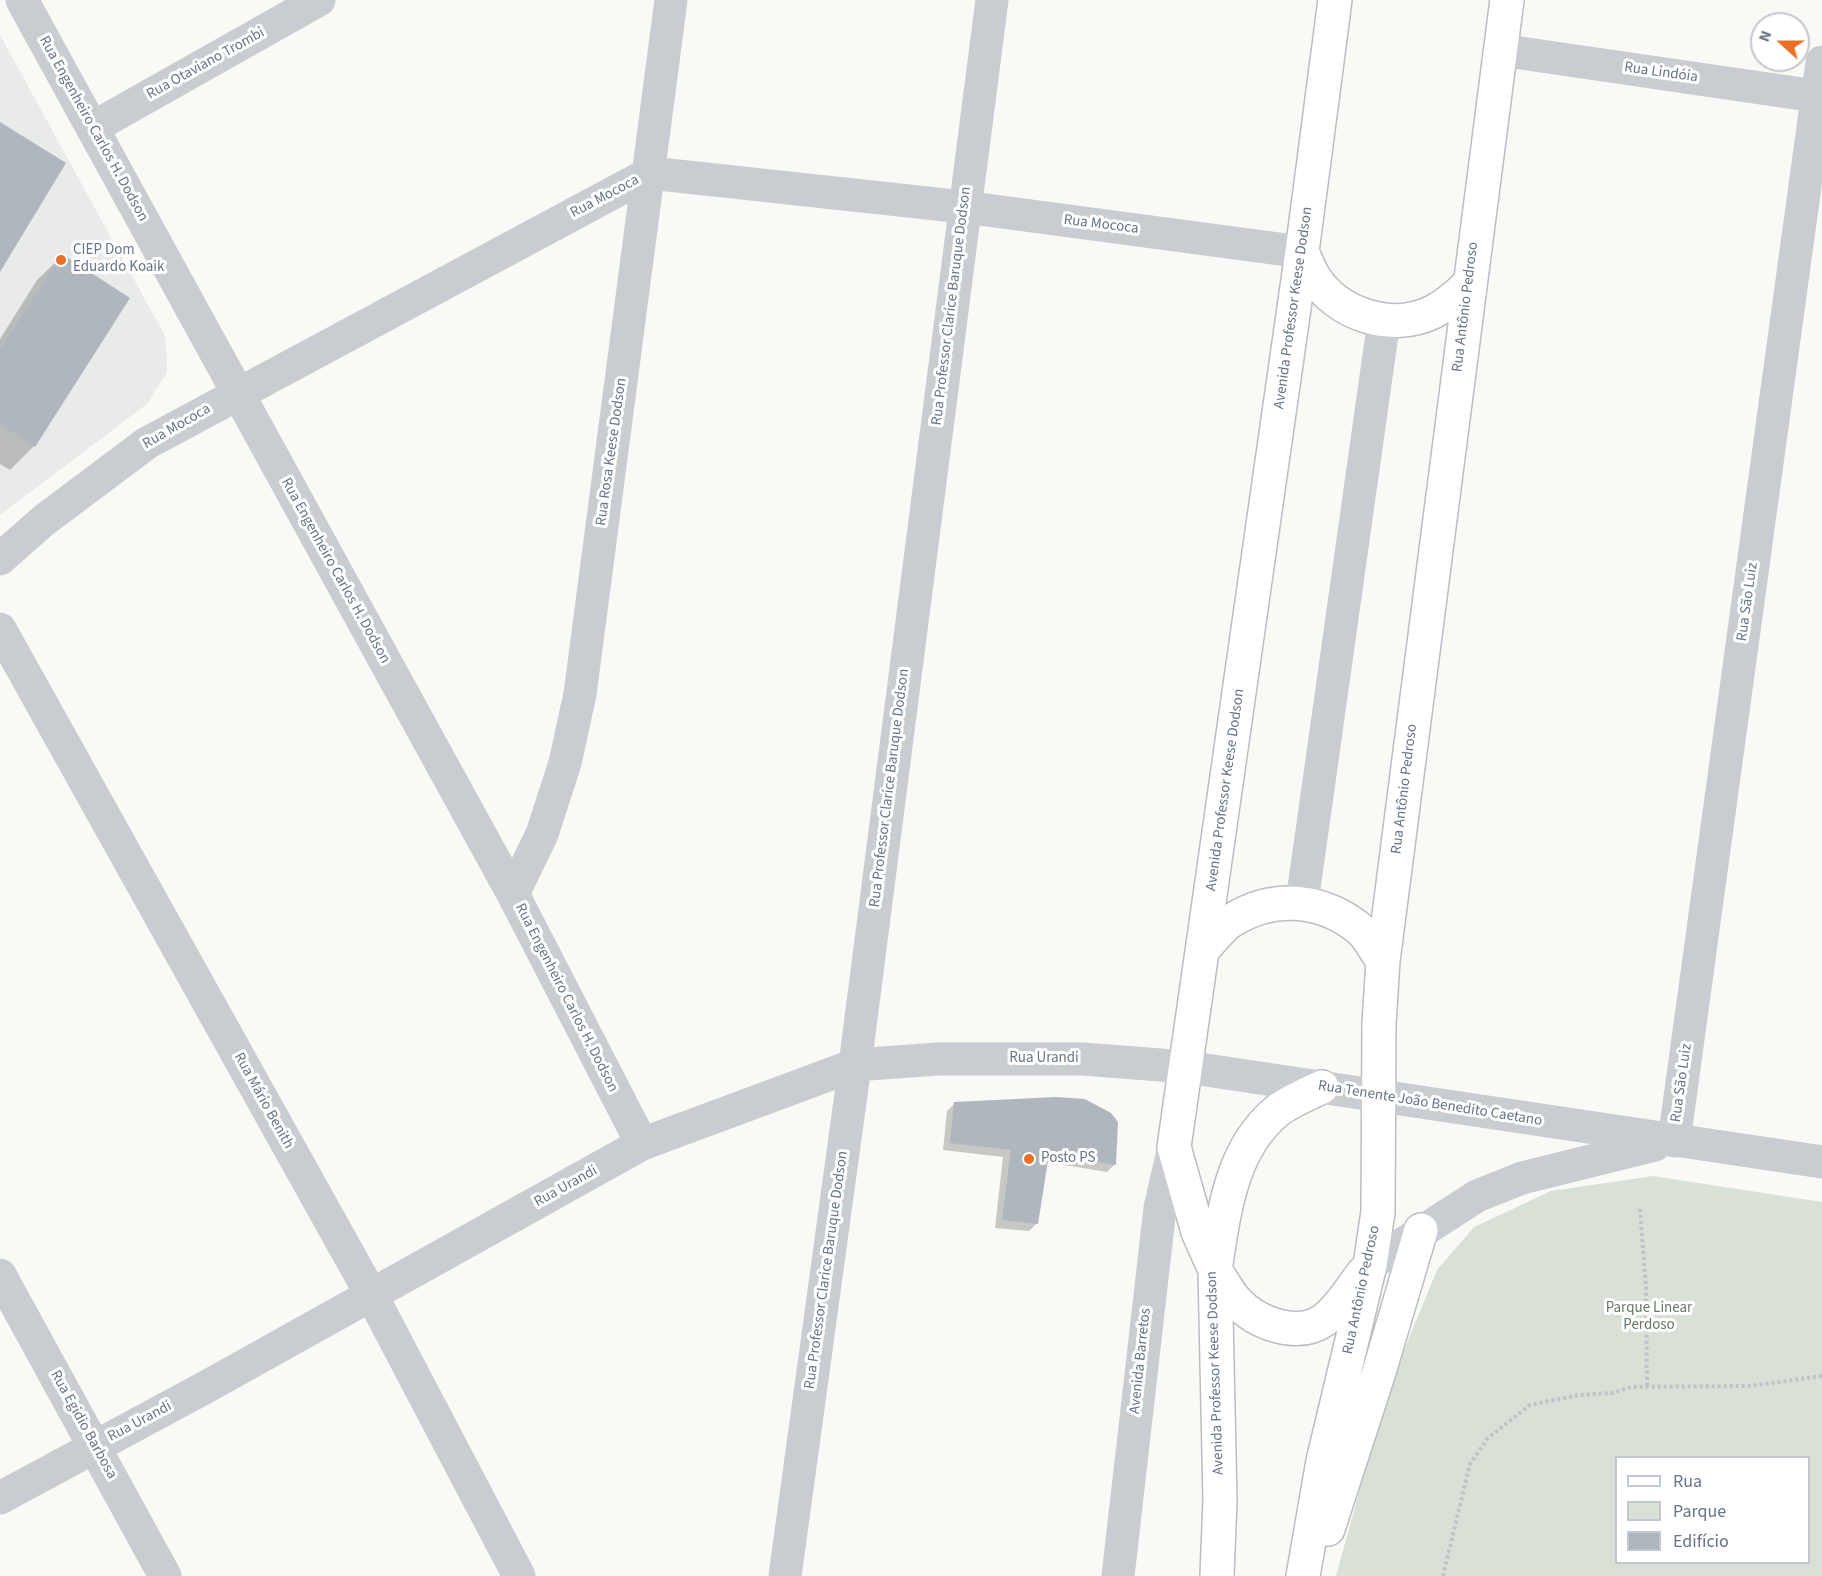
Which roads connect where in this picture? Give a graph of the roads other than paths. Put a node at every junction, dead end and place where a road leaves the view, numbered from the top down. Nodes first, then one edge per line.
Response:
1 (22, 0) edge
2 (319, 0) edge
3 (671, 0) edge
4 (992, 0) edge
5 (1335, 0) edge
6 (1507, 0) edge
7 (1500, 50) junction
8 (1822, 62) edge
9 (1820, 96) edge
10 (92, 128) junction
11 (650, 173) junction
12 (964, 207) junction
13 (1302, 252) junction
14 (1469, 284) junction
15 (1384, 320) junction
16 (237, 392) junction
17 (0, 559) edge
18 (0, 630) edge
19 (513, 894) junction
20 (1302, 902) junction
21 (1204, 948) junction
22 (1383, 961) junction
23 (855, 1065) junction
24 (1186, 1066) junction
25 (1322, 1087) junction
26 (1380, 1097) junction
27 (1674, 1141) junction
28 (642, 1144) junction
29 (1174, 1148) junction
30 (1822, 1162) edge
31 (1421, 1230) junction
32 (1370, 1265) junction
33 (1215, 1270) junction
34 (0, 1275) edge
35 (372, 1296) junction
36 (94, 1446) junction
37 (0, 1498) edge
38 (165, 1576) edge
39 (519, 1576) edge
40 (785, 1576) edge
41 (1118, 1576) edge
42 (1217, 1576) edge
43 (1303, 1576) edge
44 (1312, 1576) edge

1 - 10 street, Rua Engenheiro Carlos H. Dodson
2 - 10 street, Rua Otaviano Trombi
3 - 11 street, Rua Rosa Keese Dodson
4 - 12 street, Rua Professor Clarice Baruque Dodson
5 - 13 main road, Avenida Professor Keese Dodson
6 - 7 main road, Rua Antônio Pedroso
7 - 9 street, Rua Lindóia
7 - 14 main road, Rua Antônio Pedroso
8 - 9 street, Rua São Luiz
9 - 27 street, Rua São Luiz
10 - 16 street, Rua Engenheiro Carlos H. Dodson
11 - 12 street, Rua Mococa
11 - 16 street, Rua Mococa
11 - 19 street, Rua Rosa Keese Dodson
12 - 13 street, Rua Mococa
12 - 23 street, Rua Professor Clarice Baruque Dodson
13 - 15 main road
13 - 21 main road, Avenida Professor Keese Dodson
14 - 15 main road
14 - 22 main road, Rua Antônio Pedroso
15 - 20 street
16 - 17 street, Rua Mococa
16 - 19 street, Rua Engenheiro Carlos H. Dodson
18 - 35 street, Rua Mário Benith
19 - 28 street, Rua Engenheiro Carlos H. Dodson
20 - 21 main road
20 - 22 main road
21 - 24 main road, Avenida Professor Keese Dodson
22 - 26 main road, Rua Antônio Pedroso
23 - 24 street, Rua Urandi
23 - 28 street, Rua Urandi
23 - 40 street, Rua Professor Clarice Baruque Dodson
24 - 25 street, Rua Tenente João Benedito Caetano
24 - 29 main road, Avenida Professor Keese Dodson
25 - 26 street, Rua Tenente João Benedito Caetano
25 - 33 main road
26 - 27 street, Rua Tenente João Benedito Caetano
26 - 32 main road, Rua Antônio Pedroso
27 - 30 street, Rua Tenente João Benedito Caetano
27 - 31 street, Rua Tenente João Benedito Caetano
28 - 35 street, Rua Urandi
29 - 33 main road, Avenida Professor Keese Dodson
29 - 41 street, Avenida Barretos
31 - 32 street, Rua Tenente João Benedito Caetano
31 - 44 main road
32 - 33 main road
32 - 43 main road, Rua Antônio Pedroso
33 - 42 main road, Avenida Professor Keese Dodson
34 - 36 street, Rua Egidio Barbosa
35 - 36 street, Rua Urandi
35 - 39 street, Rua Mário Benith
36 - 37 street, Rua Urandi
36 - 38 street, Rua Egidio Barbosa

